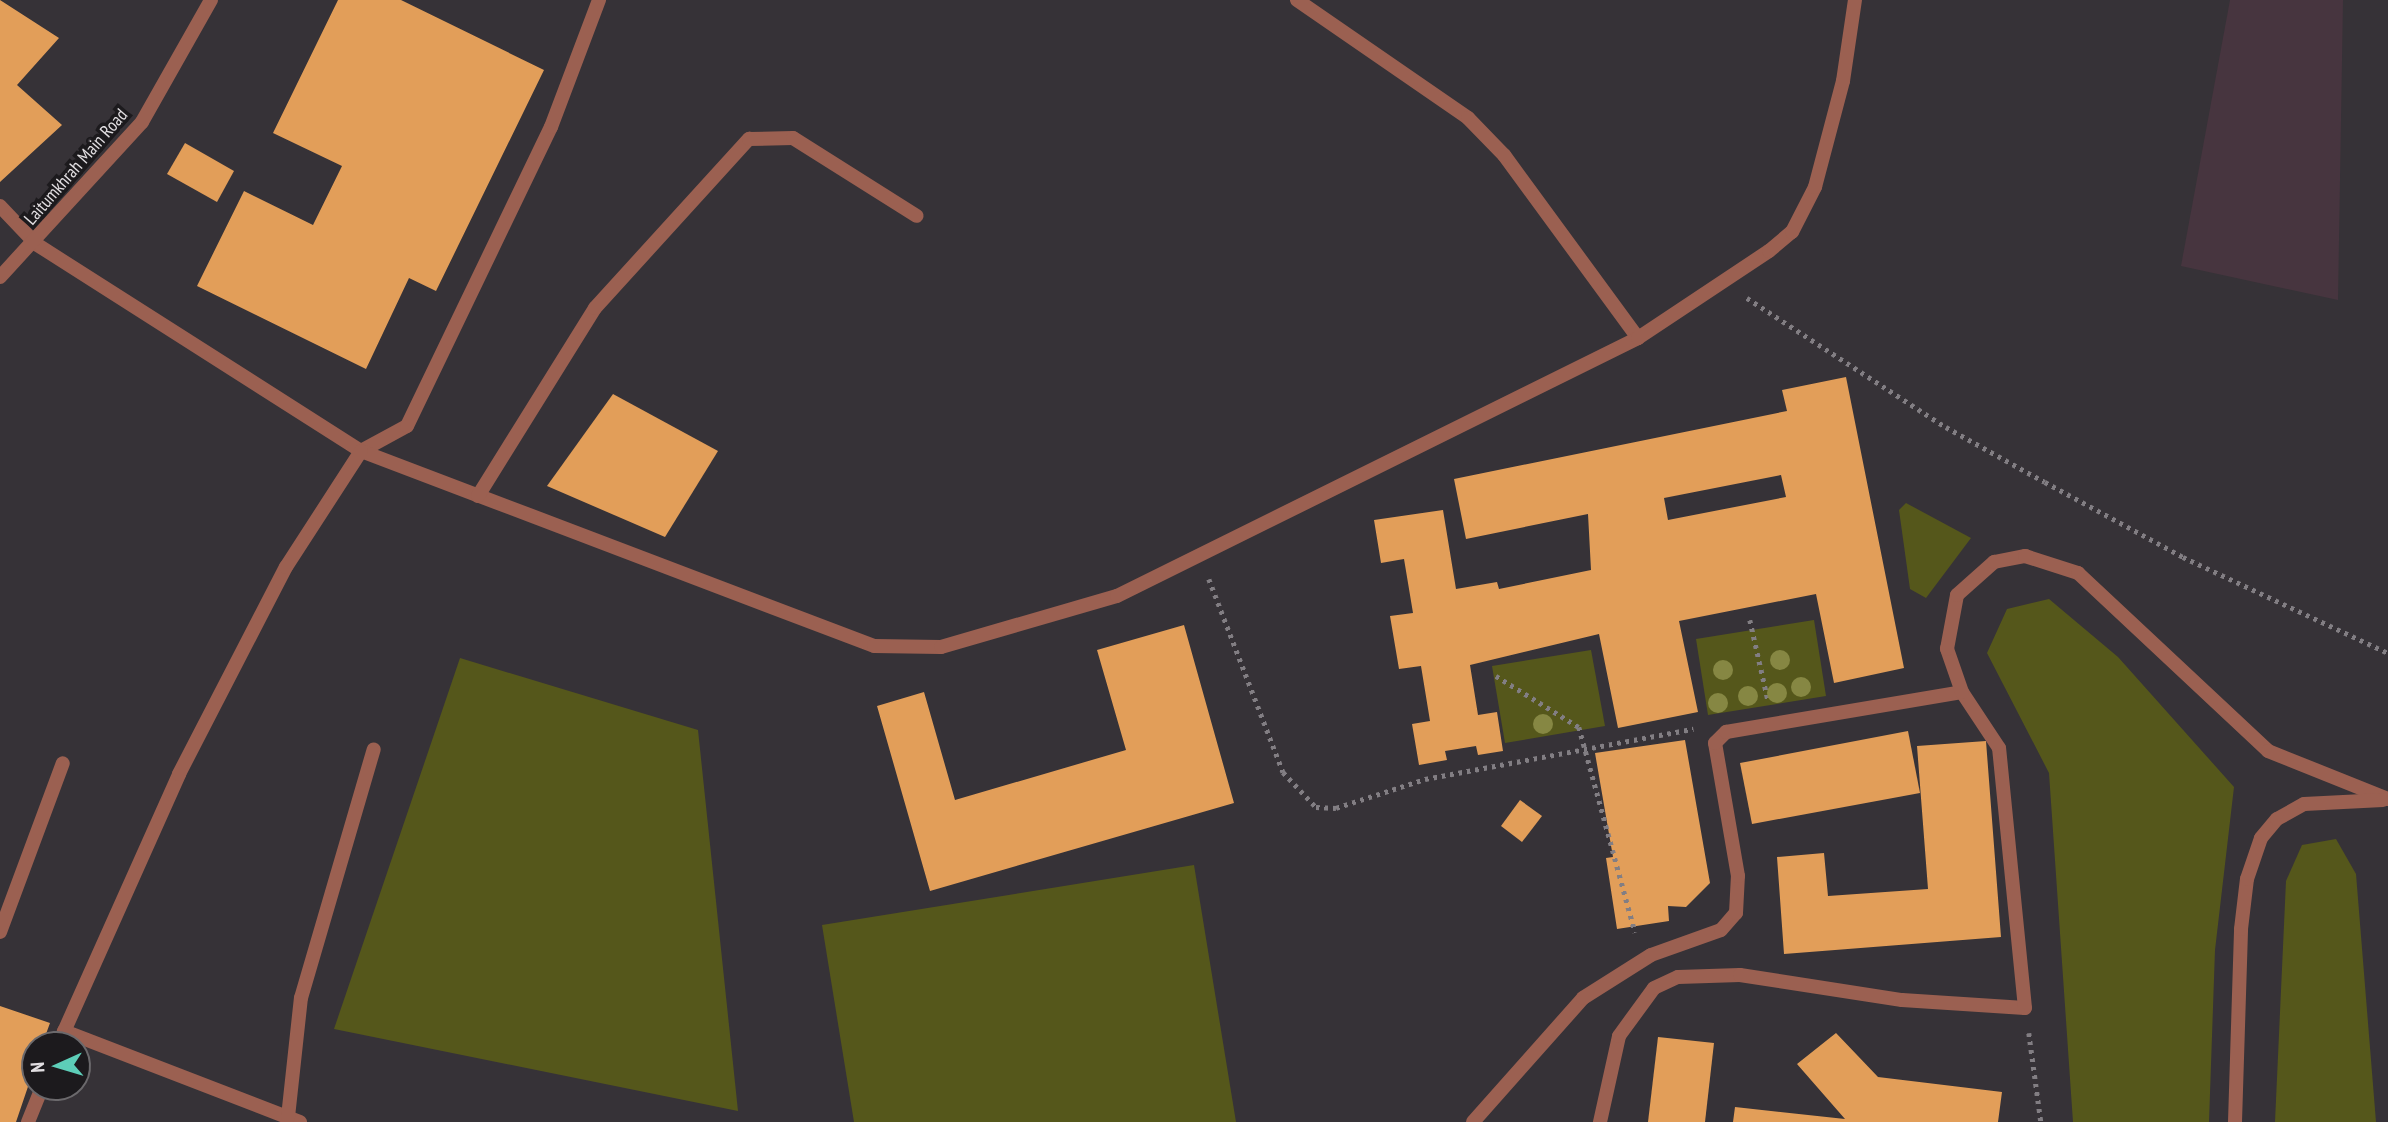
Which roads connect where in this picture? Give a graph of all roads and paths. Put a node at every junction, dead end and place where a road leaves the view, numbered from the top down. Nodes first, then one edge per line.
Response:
1 (211, 0) edge
2 (599, 0) edge
3 (1297, 0) edge
4 (1855, 0) edge
5 (0, 206) edge
6 (917, 216) dead end
7 (36, 244) junction
8 (0, 277) edge
9 (1722, 280) junction
10 (1638, 338) junction
11 (361, 450) junction
12 (478, 496) junction
13 (1199, 555) junction
14 (1751, 620) dead end
15 (2388, 653) edge
16 (1496, 676) dead end
17 (1962, 692) junction
18 (1773, 724) junction
19 (1720, 737) junction
20 (1584, 748) junction
21 (374, 749) dead end
22 (63, 763) dead end
23 (2388, 799) edge
24 (0, 932) edge
25 (1640, 961) junction
26 (2025, 1008) junction
27 (64, 1031) edge
28 (91, 1049) edge
29 (36, 1101) edge
30 (294, 1120) edge
31 (28, 1122) edge
32 (1473, 1122) edge
33 (1600, 1122) edge
34 (2041, 1122) edge
35 (2235, 1122) edge

1 - 7 street, Laitumkhrah Main Road
2 - 11 street
3 - 10 street
4 - 9 street
5 - 7 street
6 - 12 street
7 - 8 street, Laitumkhrah Main Road
7 - 11 street
9 - 10 street
9 - 15 path
10 - 13 street
11 - 12 street
11 - 27 street
12 - 13 street
13 - 20 path
14 - 18 path
16 - 20 path
17 - 18 street
17 - 23 street
17 - 26 street
18 - 19 street
19 - 20 path
19 - 25 street
20 - 25 path
21 - 30 street
22 - 24 street
23 - 35 street
25 - 32 street
26 - 33 street
26 - 34 path
28 - 30 street
29 - 31 street

